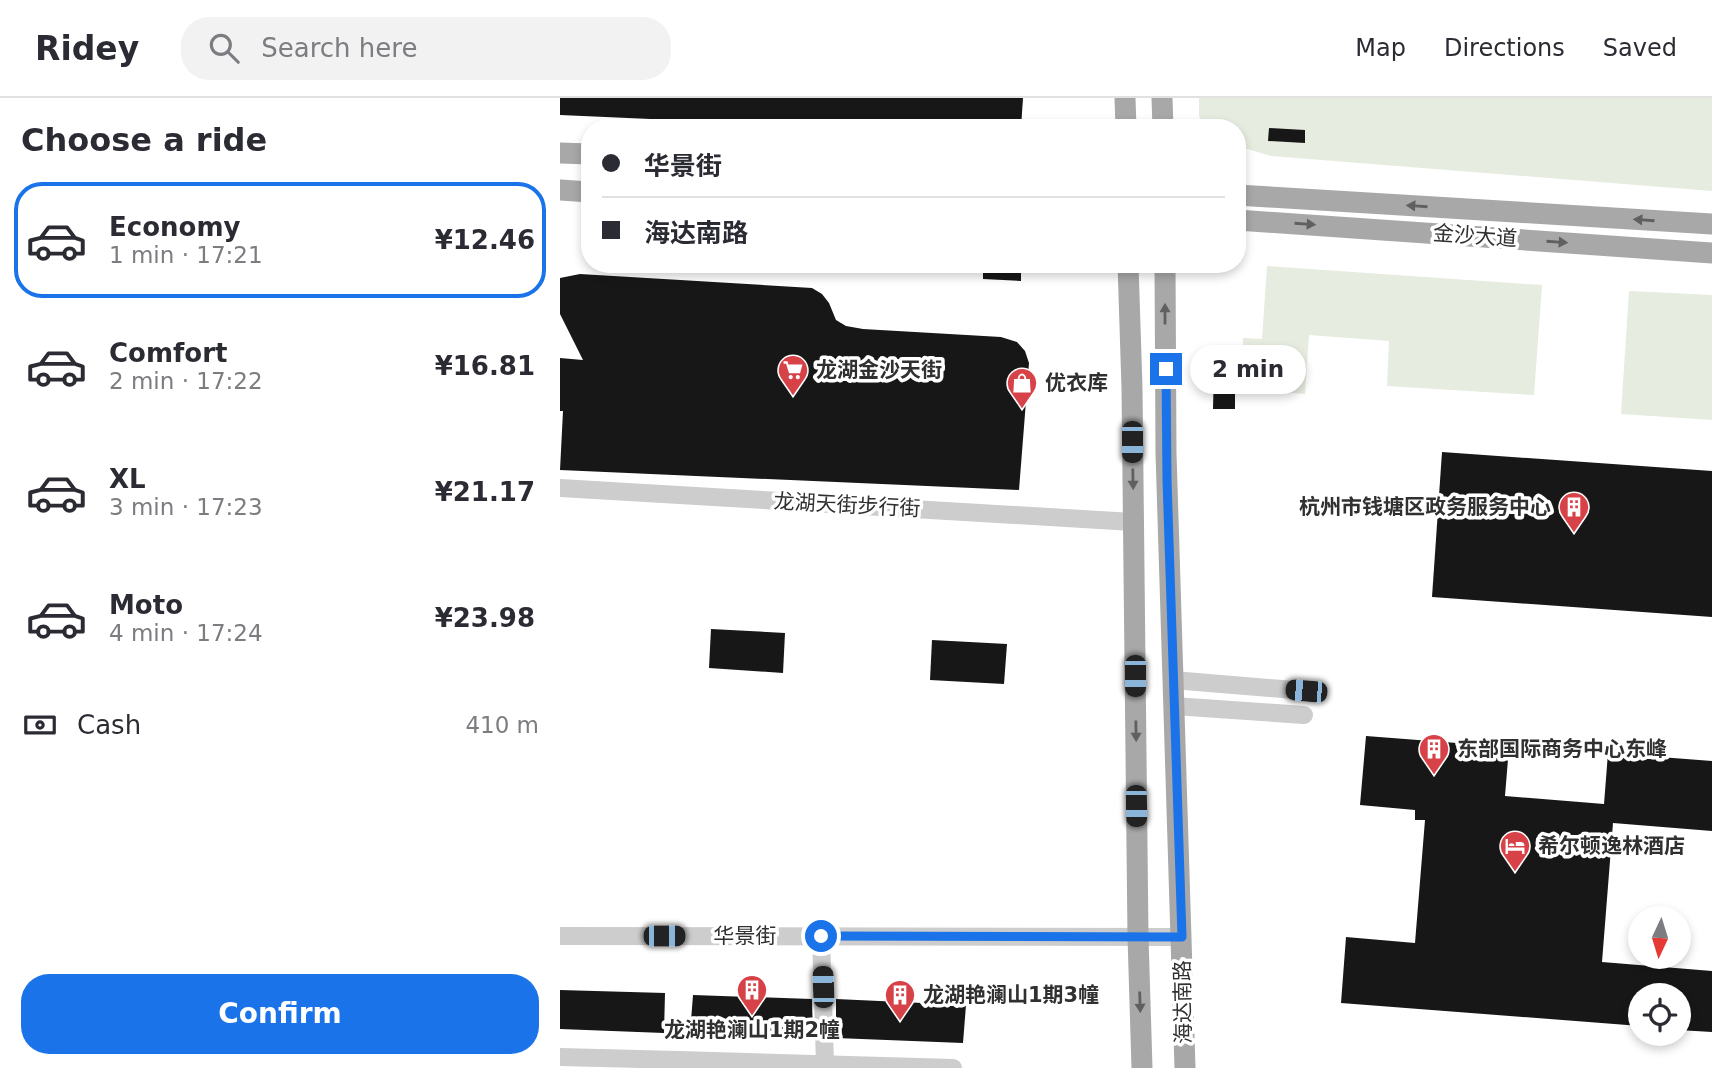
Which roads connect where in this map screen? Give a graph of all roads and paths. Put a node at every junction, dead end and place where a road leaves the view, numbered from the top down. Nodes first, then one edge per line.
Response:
1 (1125, 98) edge
2 (1162, 98) edge
3 (1126, 119) edge
4 (1163, 119) edge
5 (560, 153) edge
6 (581, 154) edge
7 (560, 190) edge
8 (581, 191) edge
9 (1246, 196) edge
10 (1246, 221) edge
11 (1712, 224) edge
12 (1712, 253) edge
13 (1128, 273) edge
14 (1164, 273) edge
15 (560, 488) edge
16 (1133, 522) junction
17 (1173, 680) junction
18 (1306, 691) dead end
19 (1174, 706) junction
20 (1304, 715) dead end
21 (560, 936) edge
22 (821, 936) junction
23 (1138, 937) junction
24 (1182, 937) junction
25 (560, 1057) edge
26 (679, 1064) edge
27 (825, 1064) junction
28 (953, 1068) edge
29 (1142, 1068) edge
30 (1185, 1068) edge

1 - 3 main road
2 - 4 main road
5 - 6 main road
7 - 8 main road
11 -> 9 main road, 金沙大道
10 -> 12 main road, 金沙大道
13 -> 16 main road, 海达南路
17 -> 14 main road, 海达南路
15 - 16 street, 龙湖天街步行街
16 -> 23 main road, 海达南路
17 - 18 street
17 - 19 main road, 海达南路
19 - 20 street
19 - 24 main road, 海达南路
21 - 22 street, 华景街
22 - 23 street, 华景街
22 - 27 street
23 - 24 street, 华景街
23 -> 29 main road, 海达南路
24 - 30 main road, 海达南路
25 - 26 street
26 - 27 street
27 - 28 street

